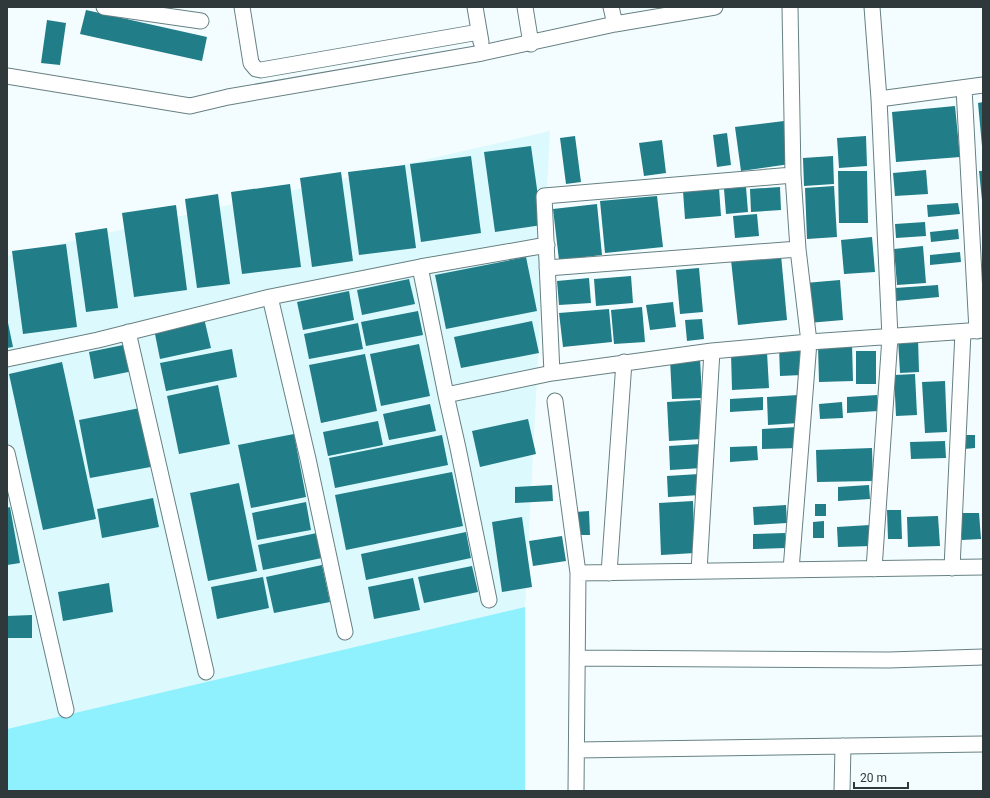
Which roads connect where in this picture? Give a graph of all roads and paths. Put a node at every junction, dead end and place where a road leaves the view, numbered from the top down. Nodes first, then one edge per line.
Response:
1 (104, 7) edge
2 (242, 7) edge
3 (476, 7) edge
4 (525, 7) edge
5 (611, 7) edge
6 (715, 7) edge
7 (790, 7) edge
8 (872, 7) edge
9 (695, 9) edge
10 (201, 22) dead end
11 (615, 24) junction
12 (479, 32) junction
13 (532, 44) junction
14 (482, 53) junction
15 (7, 76) edge
16 (983, 85) edge
17 (964, 88) junction
18 (879, 99) junction
19 (794, 175) junction
20 (547, 245) junction
21 (798, 249) junction
22 (420, 267) junction
23 (547, 268) junction
24 (270, 297) junction
25 (974, 331) edge
26 (128, 332) junction
27 (890, 337) junction
28 (809, 342) junction
29 (712, 351) junction
30 (7, 359) edge
31 (624, 362) junction
32 (552, 373) junction
33 (446, 395) junction
34 (555, 401) dead end
35 (7, 453) edge
36 (983, 567) edge
37 (952, 568) junction
38 (874, 569) junction
39 (791, 570) junction
40 (699, 571) junction
41 (609, 572) junction
42 (578, 573) junction
43 (488, 600) dead end
44 (345, 632) dead end
45 (983, 657) edge
46 (577, 658) junction
47 (206, 672) dead end
48 (66, 710) dead end
49 (983, 744) edge
50 (843, 746) junction
51 (577, 750) junction
52 (576, 791) edge
53 (842, 791) edge

1 - 10 street
2 - 12 street
3 - 12 street
4 - 13 street
5 - 11 street
6 - 9 street
7 - 19 street
8 - 18 street
9 - 11 street
11 - 13 street
12 - 14 street
13 - 14 street
14 - 15 street
16 - 17 street
17 - 18 street
17 - 25 street
18 - 27 street
19 - 20 street
19 - 21 street
20 - 22 street
20 - 23 street
21 - 23 street
21 - 28 street
22 - 24 street
22 - 33 street
23 - 32 street
24 - 26 street
24 - 44 street
25 - 27 street
25 - 37 street
26 - 30 street
26 - 47 street
27 - 28 street
27 - 38 street
28 - 29 street
28 - 39 street
29 - 31 street
29 - 40 street
31 - 32 street
31 - 41 street
32 - 33 street
33 - 43 street
34 - 42 street
35 - 48 street
36 - 37 street
37 - 38 street
38 - 39 street
39 - 40 street
40 - 41 street
41 - 42 street
42 - 46 street
45 - 46 street
46 - 51 street
49 - 50 street
50 - 51 street
50 - 53 street
51 - 52 street

